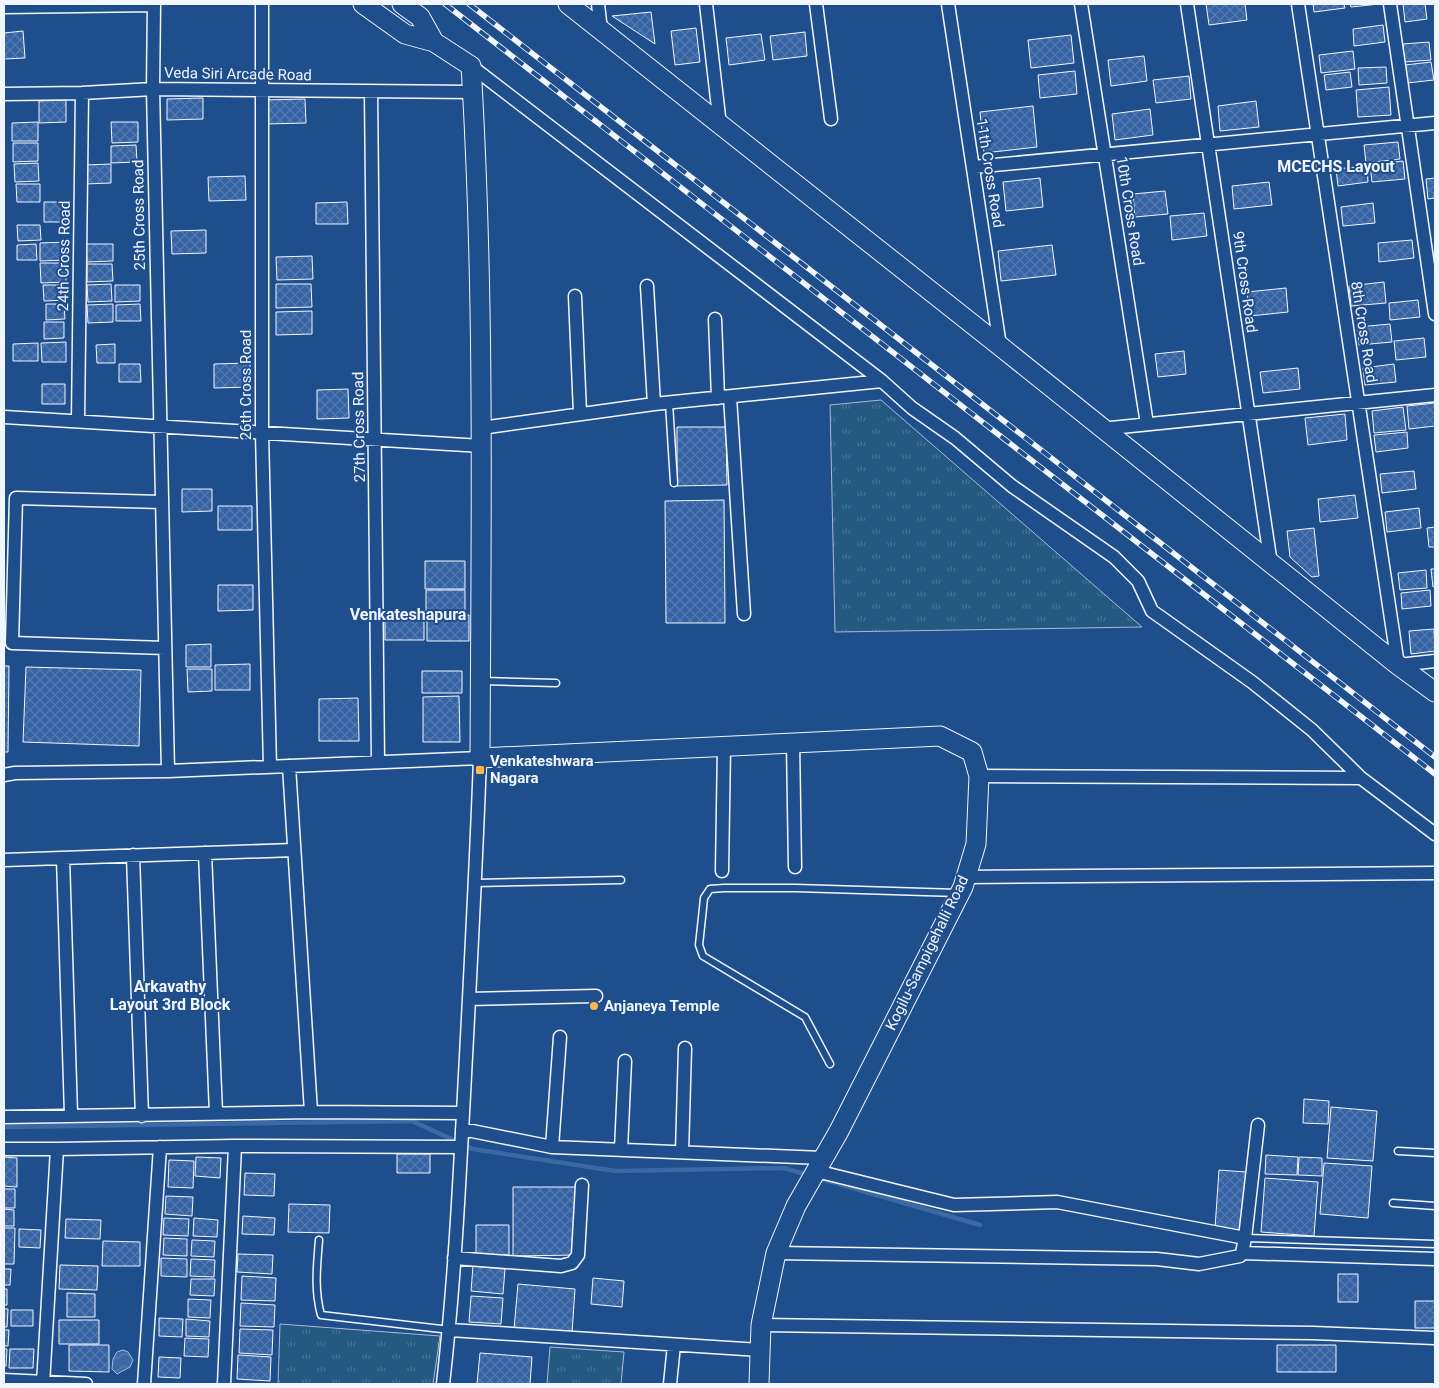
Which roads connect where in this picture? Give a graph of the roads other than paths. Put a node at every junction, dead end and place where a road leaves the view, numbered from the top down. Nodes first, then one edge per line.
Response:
1 (153, 4) edge
2 (262, 4) edge
3 (363, 4) edge
4 (402, 4) edge
5 (568, 4) edge
6 (598, 4) edge
7 (706, 4) edge
8 (816, 4) edge
9 (948, 4) edge
10 (1081, 4) edge
11 (1187, 4) edge
12 (1298, 4) edge
13 (1390, 4) edge
14 (71, 5) edge
15 (4, 7) edge
16 (601, 30) junction
17 (434, 42) junction
18 (471, 66) junction
19 (153, 89) junction
20 (261, 91) junction
21 (371, 92) junction
22 (472, 92) junction
23 (82, 93) junction
24 (4, 94) edge
25 (831, 119) dead end
26 (1435, 123) edge
27 (720, 125) junction
28 (1408, 126) junction
29 (1318, 134) junction
30 (1208, 145) junction
31 (1105, 155) junction
32 (973, 167) junction
33 (647, 286) dead end
34 (575, 296) dead end
35 (1435, 314) edge
36 (714, 319) dead end
37 (1000, 346) junction
38 (882, 381) junction
39 (1435, 394) edge
40 (724, 397) junction
41 (1358, 402) junction
42 (669, 403) junction
43 (654, 404) junction
44 (580, 413) junction
45 (1248, 414) junction
46 (4, 417) edge
47 (78, 421) junction
48 (1146, 424) junction
49 (160, 425) junction
50 (1102, 429) junction
51 (262, 433) junction
52 (482, 437) junction
53 (375, 439) junction
54 (674, 483) dead end
55 (162, 502) junction
56 (1271, 564) junction
57 (744, 614) dead end
58 (165, 648) junction
59 (1435, 662) edge
60 (1398, 665) junction
61 (480, 681) junction
62 (556, 683) dead end
63 (1435, 692) edge
64 (793, 742) junction
65 (724, 746) junction
66 (480, 758) junction
67 (378, 762) junction
68 (289, 766) junction
69 (270, 767) junction
70 (168, 771) junction
71 (4, 775) edge
72 (979, 776) junction
73 (1361, 778) junction
74 (1435, 834) edge
75 (294, 850) junction
76 (205, 853) junction
77 (132, 855) junction
78 (63, 858) junction
79 (4, 860) edge
80 (795, 867) dead end
81 (722, 871) dead end
82 (1435, 873) edge
83 (622, 880) dead end
84 (476, 883) junction
85 (962, 885) junction
86 (596, 996) dead end
87 (469, 1000) junction
88 (560, 1037) dead end
89 (685, 1048) dead end
90 (624, 1060) dead end
91 (830, 1064) dead end
92 (311, 1112) junction
93 (463, 1112) junction
94 (216, 1113) junction
95 (71, 1116) junction
96 (142, 1116) junction
97 (4, 1117) edge
98 (1258, 1125) dead end
99 (462, 1139) junction
100 (160, 1146) junction
101 (235, 1146) junction
102 (552, 1147) junction
103 (4, 1149) edge
104 (57, 1149) junction
105 (621, 1150) junction
106 (1398, 1151) dead end
107 (682, 1152) junction
108 (1435, 1153) edge
109 (816, 1171) junction
110 (582, 1186) dead end
111 (1394, 1203) dead end
112 (1435, 1206) edge
113 (1245, 1238) junction
114 (319, 1240) dead end
115 (1435, 1244) edge
116 (776, 1253) junction
117 (1242, 1253) junction
118 (454, 1258) junction
119 (1435, 1259) edge
120 (761, 1325) junction
121 (450, 1330) junction
122 (1435, 1338) edge
123 (674, 1345) junction
124 (760, 1350) junction
125 (4, 1380) edge
126 (43, 1383) edge
127 (86, 1384) edge
128 (144, 1384) edge
129 (224, 1384) edge
130 (443, 1384) edge
131 (670, 1384) edge
132 (759, 1384) edge

1 - 14 street
1 - 19 street, 25th Cross Road
2 - 20 street, 26th Cross Road
3 - 17 street
4 - 17 street
5 - 16 street
6 - 16 street
7 - 27 street
8 - 25 street
9 - 32 street, 11th Cross Road
10 - 31 street, 10th Cross Road
11 - 30 street, 9th Cross Road
12 - 29 street, 8th Cross Road
13 - 28 street
14 - 15 street
16 - 27 street
17 - 18 street
18 - 22 street
18 - 38 street
19 - 20 street, Veda Siri Arcade Road
19 - 23 street, Veda Siri Arcade Road
19 - 49 street, 25th Cross Road
20 - 21 street, Veda Siri Arcade Road
20 - 51 street, 26th Cross Road
21 - 22 street, Veda Siri Arcade Road
21 - 53 street, 27th Cross Road
22 - 52 street
23 - 24 street, Veda Siri Arcade Road
23 - 47 street, 24th Cross Road
26 - 28 street
27 - 37 street
28 - 29 street
28 - 35 street
29 - 30 street
29 - 41 street, 8th Cross Road
30 - 31 street
30 - 45 street, 9th Cross Road
31 - 32 street
31 - 48 street, 10th Cross Road
32 - 37 street, 11th Cross Road
33 - 43 street
34 - 44 street
36 - 40 street
37 - 50 street
38 - 40 street
38 - 73 street
39 - 41 street
40 - 42 street
40 - 57 street
41 - 45 street
41 - 60 street, 8th Cross Road
42 - 43 street
42 - 54 lane
43 - 44 street
44 - 52 street
45 - 48 street
45 - 56 street, 9th Cross Road
46 - 47 street
47 - 49 street
48 - 50 street
49 - 51 street
49 - 55 street, 25th Cross Road
50 - 56 street
51 - 53 street
51 - 69 street, 26th Cross Road
52 - 53 street
52 - 61 street
53 - 67 street, 27th Cross Road
55 - 58 street, 25th Cross Road
55 - 58 street
56 - 60 street
58 - 70 street, 25th Cross Road
59 - 60 street
60 - 63 street
61 - 62 lane
61 - 66 street
64 - 65 street, Kogilu-Sampigehalli Road
64 - 72 street, Kogilu-Sampigehalli Road
64 - 80 street
65 - 66 street, Kogilu-Sampigehalli Road
65 - 81 street
66 - 67 street
66 - 84 street
67 - 68 street
68 - 69 street
68 - 75 street
69 - 70 street
70 - 71 street
72 - 73 street
72 - 85 street, Kogilu-Sampigehalli Road
73 - 74 street
75 - 76 street
75 - 92 street
76 - 77 street
76 - 94 street
77 - 78 street
77 - 96 street
78 - 79 street
78 - 95 street
82 - 85 street
83 - 84 lane
84 - 87 street
85 - 91 lane
85 - 109 street, Kogilu-Sampigehalli Road
86 - 87 street
87 - 93 street
88 - 102 street
89 - 107 street
90 - 105 street
92 - 93 street
92 - 94 street
93 - 99 street
94 - 96 street
95 - 96 street
95 - 97 street
98 - 113 street
99 - 101 street
99 - 102 street
99 - 118 street
100 - 101 street
100 - 104 street
100 - 128 street
101 - 129 street
102 - 105 street
103 - 104 street
104 - 126 street
105 - 107 street
106 - 108 lane
107 - 109 street
109 - 113 street
109 - 116 street, Kogilu-Sampigehalli Road
110 - 118 street
111 - 112 lane
113 - 115 lane
113 - 117 street
114 - 121 lane
116 - 117 street
116 - 120 street, Kogilu-Sampigehalli Road
117 - 119 street
118 - 121 street
120 - 122 street
120 - 124 street, Kogilu-Sampigehalli Road
121 - 123 street
121 - 130 street
123 - 124 street
123 - 131 street
124 - 132 street, Kogilu-Sampigehalli Road
125 - 126 street
126 - 127 street

